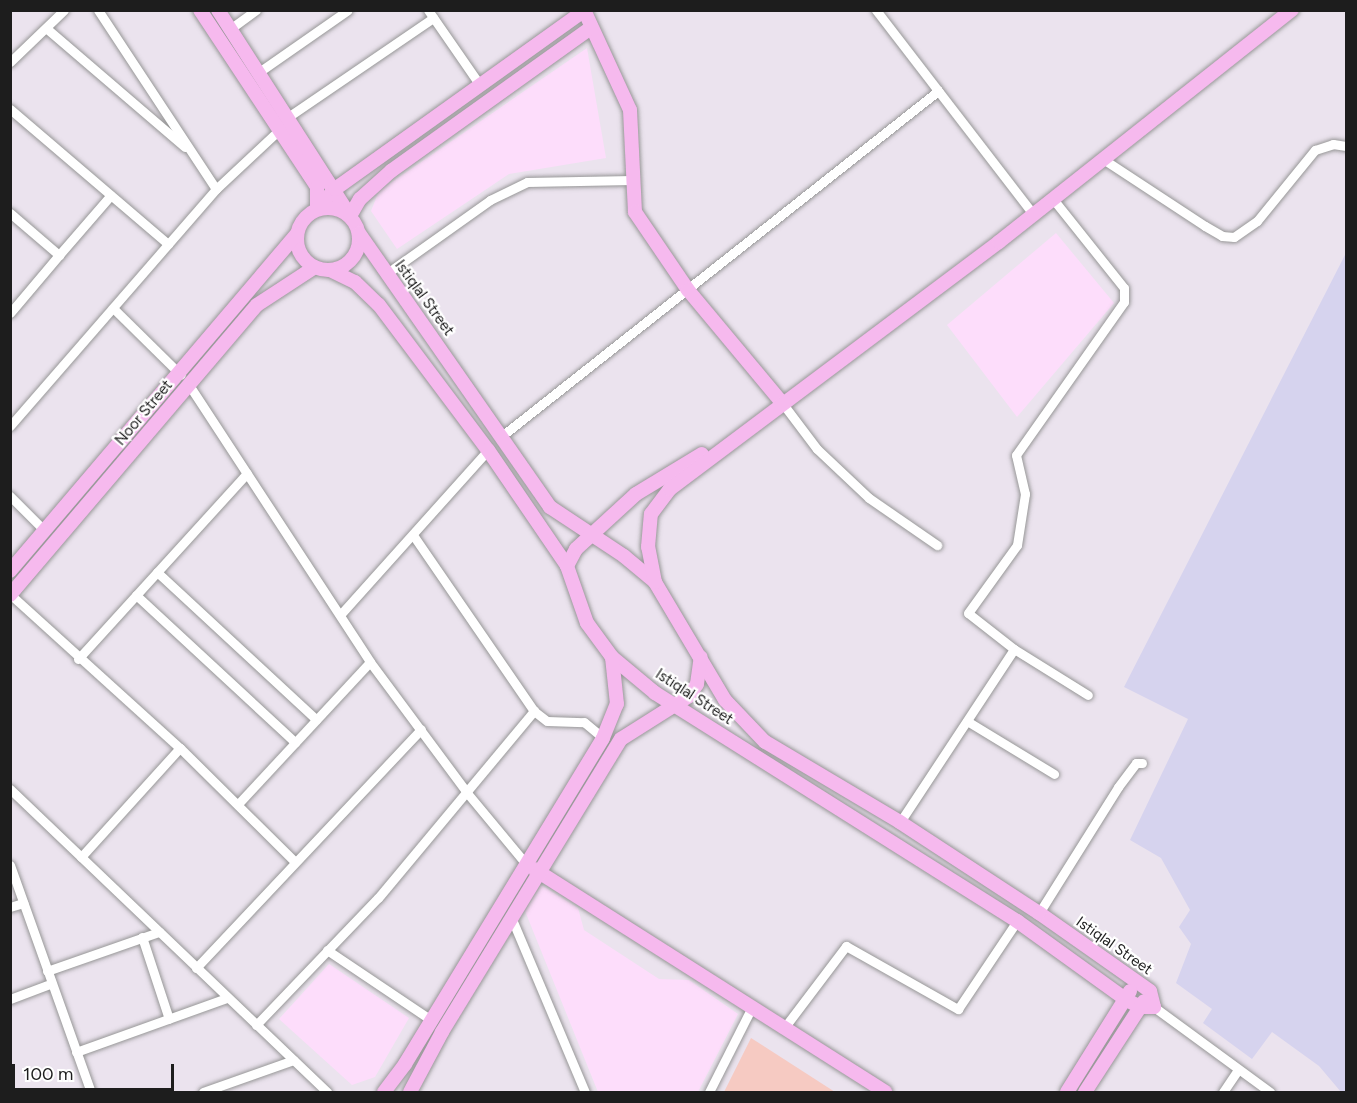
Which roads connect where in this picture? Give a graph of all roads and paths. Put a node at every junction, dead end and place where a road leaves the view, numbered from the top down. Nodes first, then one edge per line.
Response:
1 (64, 10) edge
2 (98, 10) edge
3 (200, 10) edge
4 (218, 10) edge
5 (256, 10) edge
6 (348, 10) edge
7 (876, 10) edge
8 (1292, 10) edge
9 (584, 11) edge
10 (431, 13) edge
11 (46, 28) junction
12 (591, 28) junction
13 (230, 29) junction
14 (10, 62) edge
15 (259, 72) junction
16 (480, 85) junction
17 (938, 91) junction
18 (10, 109) edge
19 (288, 117) junction
20 (279, 130) junction
21 (1347, 146) edge
22 (194, 154) junction
23 (1103, 159) junction
24 (632, 180) junction
25 (216, 189) junction
26 (336, 189) junction
27 (111, 195) junction
28 (1053, 199) junction
29 (317, 209) junction
30 (10, 213) edge
31 (1033, 214) junction
32 (350, 216) junction
33 (359, 233) junction
34 (297, 234) junction
35 (168, 244) junction
36 (59, 255) junction
37 (315, 267) junction
38 (330, 270) junction
39 (386, 274) junction
40 (688, 290) junction
41 (113, 308) junction
42 (10, 313) edge
43 (185, 380) junction
44 (783, 404) junction
45 (10, 426) edge
46 (746, 431) junction
47 (503, 435) junction
48 (488, 450) junction
49 (247, 473) junction
50 (10, 496) edge
51 (45, 531) junction
52 (413, 535) junction
53 (592, 535) junction
54 (937, 545) dead end
55 (567, 566) junction
56 (10, 571) edge
57 (157, 572) junction
58 (655, 582) junction
59 (11, 595) edge
60 (136, 595) junction
61 (340, 615) junction
62 (1014, 649) junction
63 (612, 657) junction
64 (701, 657) junction
65 (78, 659) junction
66 (370, 662) junction
67 (1088, 695) dead end
68 (674, 705) junction
69 (534, 711) junction
70 (316, 719) junction
71 (967, 721) junction
72 (421, 729) junction
73 (603, 738) junction
74 (295, 742) junction
75 (180, 748) junction
76 (1142, 763) dead end
77 (1054, 774) dead end
78 (10, 789) edge
79 (468, 794) junction
80 (239, 803) junction
81 (900, 822) junction
82 (81, 857) junction
83 (295, 862) junction
84 (10, 865) edge
85 (527, 865) junction
86 (540, 873) junction
87 (23, 903) junction
88 (10, 907) edge
89 (500, 907) junction
90 (1039, 913) junction
91 (512, 918) junction
92 (1017, 921) junction
93 (159, 932) junction
94 (142, 938) junction
95 (327, 950) junction
96 (196, 968) junction
97 (47, 971) junction
98 (1135, 981) junction
99 (50, 984) junction
100 (1150, 991) junction
101 (227, 998) junction
102 (10, 999) edge
103 (1125, 999) junction
104 (752, 1007) junction
105 (1140, 1007) junction
106 (1154, 1007) junction
107 (169, 1019) junction
108 (431, 1020) junction
109 (256, 1025) junction
110 (784, 1028) junction
111 (76, 1052) junction
112 (294, 1060) junction
113 (1238, 1070) junction
114 (91, 1092) edge
115 (203, 1092) edge
116 (327, 1092) edge
117 (384, 1092) edge
118 (410, 1092) edge
119 (585, 1092) edge
120 (709, 1092) edge
121 (885, 1092) edge
122 (1067, 1092) edge
123 (1085, 1092) edge
124 (1223, 1092) edge
125 (1270, 1092) edge

1 - 11 street
2 - 22 street
3 - 20 main road
4 - 13 main road
5 - 13 street
6 - 15 street
7 - 17 street
8 - 23 main road
9 - 12 main road
9 - 16 main road
10 - 16 street
10 - 19 street
11 - 14 street
11 - 22 street
12 - 24 main road
12 - 32 main road
13 - 15 main road
15 - 19 main road
16 - 26 main road
17 - 31 street
17 - 40 street
18 - 27 street
19 - 26 main road
20 - 25 street
20 - 29 main road
21 - 23 street
22 - 25 street
23 - 28 main road
24 - 39 street
24 - 40 main road
25 - 35 street
26 - 29 main road
26 - 32 main road
27 - 35 street
27 - 36 street
28 - 31 main road
28 - 62 street
29 - 32 main road
29 - 34 main road
30 - 36 street
31 - 44 main road
32 - 33 main road
33 - 38 main road
33 - 39 main road, Istiqlal Street
34 - 37 main road
34 - 43 main road, Noor Street
35 - 41 street
36 - 42 street
37 - 38 main road
37 - 43 main road, Noor Street
38 - 48 main road, Istiqlal Street
39 - 47 main road, Istiqlal Street
40 - 44 main road
40 - 47 street
41 - 43 street
41 - 45 street
43 - 49 street
43 - 51 main road, Noor Street
43 - 59 main road, Noor Street
44 - 46 main road
44 - 54 street
46 - 53 main road
46 - 58 main road
47 - 53 main road, Istiqlal Street
48 - 52 street
48 - 55 main road, Istiqlal Street
49 - 57 street
49 - 61 street
50 - 51 street
51 - 56 main road, Noor Street
52 - 61 street
52 - 69 street
53 - 55 main road
53 - 58 main road, Istiqlal Street
55 - 63 main road, Istiqlal Street
57 - 60 street
57 - 70 street
58 - 64 main road, Istiqlal Street
59 - 65 street
60 - 65 street
60 - 74 street
61 - 66 street
62 - 67 street
62 - 71 street
63 - 68 main road, Istiqlal Street
63 - 73 main road
64 - 68 main road
64 - 81 main road, Istiqlal Street
65 - 75 street
66 - 70 street
66 - 72 street
68 - 86 main road
68 - 92 main road, Istiqlal Street
69 - 73 street
69 - 79 street
70 - 74 street
71 - 77 street
71 - 81 street
72 - 79 street
72 - 83 street
73 - 85 main road
74 - 80 street
75 - 80 street
75 - 82 street
76 - 90 street
78 - 82 street
79 - 85 street
79 - 95 street
80 - 83 street
81 - 90 main road, Istiqlal Street
82 - 93 street
83 - 96 street
84 - 87 street
85 - 86 main road
85 - 89 main road
86 - 91 main road
86 - 104 main road
87 - 88 street
87 - 97 street
89 - 91 street
89 - 108 main road
90 - 98 main road, Istiqlal Street
91 - 118 main road
91 - 119 street
92 - 103 main road, Istiqlal Street
92 - 110 street
93 - 94 street
93 - 96 street
94 - 97 street
94 - 107 street
95 - 108 street
95 - 109 street
96 - 101 street
97 - 99 street
98 - 100 main road, Istiqlal Street
98 - 103 main road
99 - 102 street
99 - 111 street
100 - 105 main road
100 - 106 main road, Istiqlal Street
101 - 107 street
101 - 109 street
103 - 105 main road, Istiqlal Street
103 - 122 main road
104 - 110 main road
104 - 120 street
105 - 106 main road, Istiqlal Street
105 - 123 main road
106 - 113 street
107 - 111 street
108 - 117 main road
109 - 112 street
110 - 121 main road
111 - 114 street
112 - 115 street
112 - 116 street
113 - 124 street
113 - 125 street

